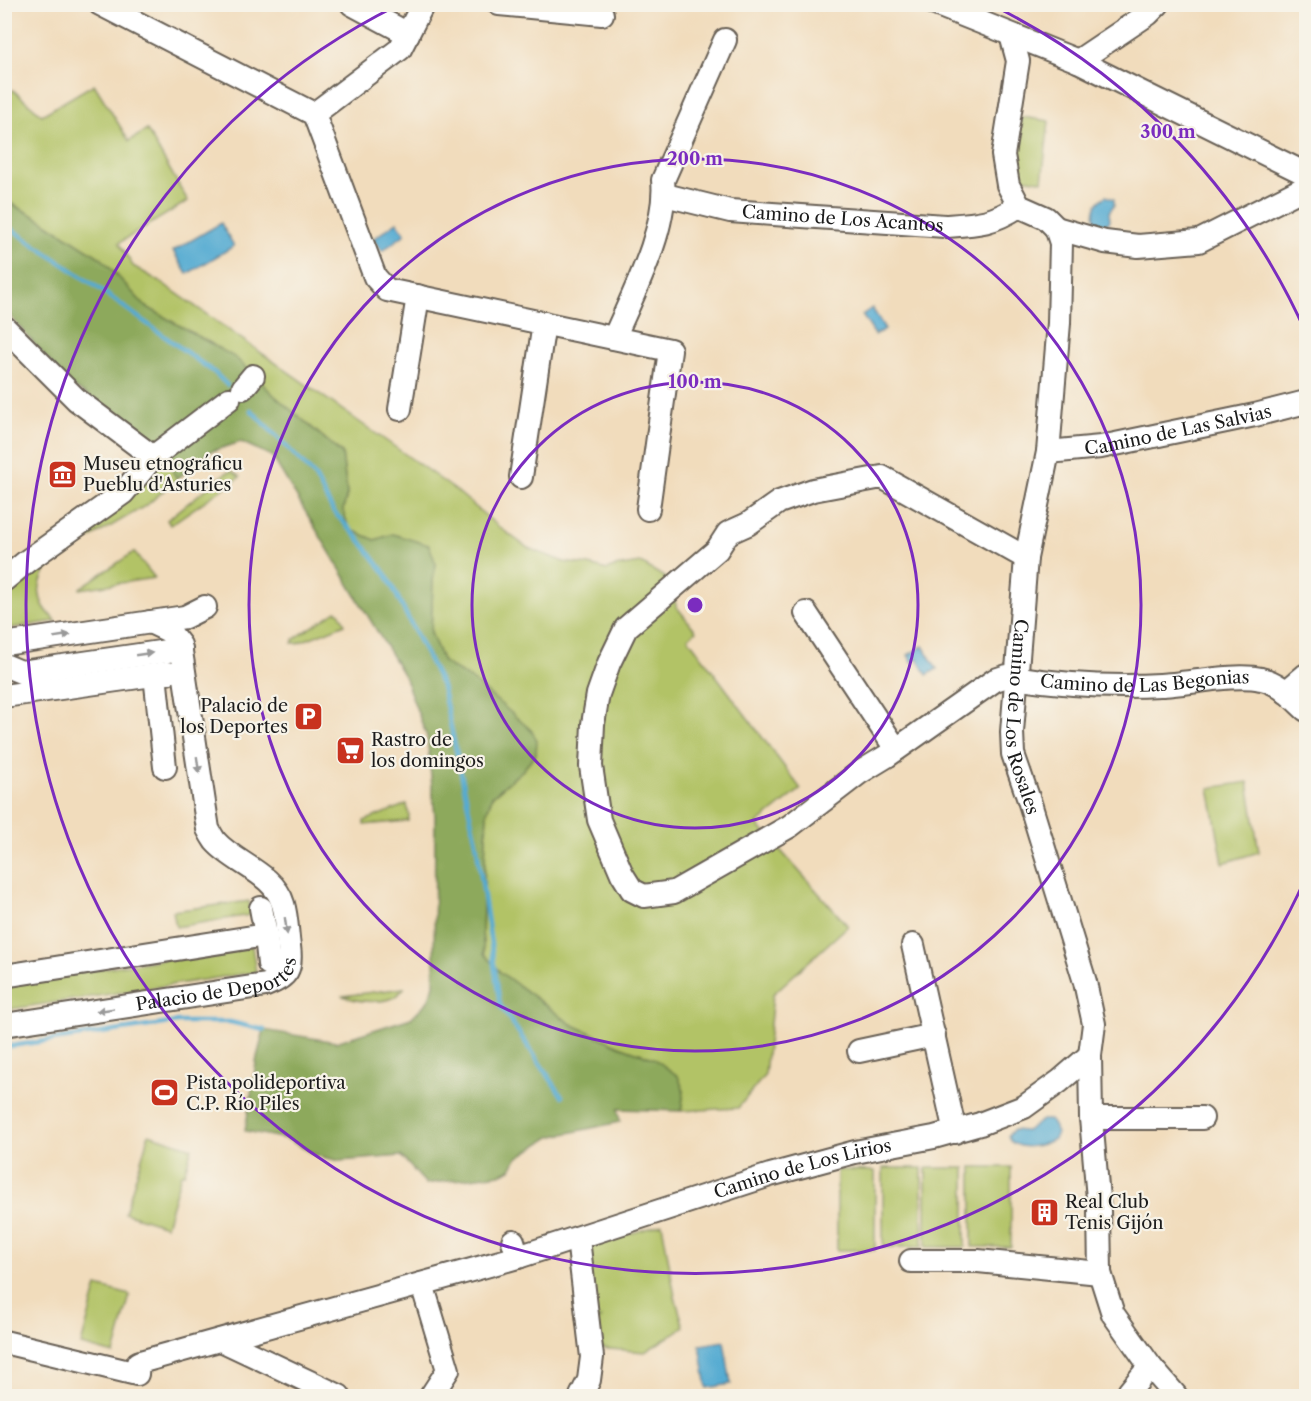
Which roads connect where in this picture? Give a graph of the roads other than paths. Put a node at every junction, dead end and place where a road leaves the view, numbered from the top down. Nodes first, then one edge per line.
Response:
1 (352, 4) edge
2 (423, 4) edge
3 (499, 4) edge
4 (935, 4) edge
5 (1158, 4) edge
6 (101, 5) edge
7 (602, 14) dead end
8 (408, 34) junction
9 (1011, 35) junction
10 (725, 40) dead end
11 (1078, 61) junction
12 (314, 114) junction
13 (1306, 174) edge
14 (1306, 187) edge
15 (665, 195) junction
16 (1019, 206) junction
17 (1056, 228) junction
18 (418, 296) junction
19 (544, 323) junction
20 (4, 327) edge
21 (614, 338) junction
22 (242, 388) dead end
23 (1306, 402) edge
24 (400, 409) dead end
25 (1048, 452) junction
26 (153, 457) junction
27 (520, 477) dead end
28 (648, 509) dead end
29 (1026, 558) junction
30 (4, 580) edge
31 (205, 607) dead end
32 (806, 613) dead end
33 (150, 622) junction
34 (4, 644) edge
35 (181, 647) junction
36 (4, 665) edge
37 (1306, 675) edge
38 (1017, 678) junction
39 (1286, 692) junction
40 (4, 696) edge
41 (1306, 710) edge
42 (892, 752) junction
43 (165, 766) dead end
44 (261, 908) dead end
45 (266, 935) junction
46 (913, 945) dead end
47 (270, 964) dead end
48 (4, 976) edge
49 (4, 1025) edge
50 (934, 1035) junction
51 (859, 1051) dead end
52 (1090, 1055) junction
53 (1091, 1118) junction
54 (1202, 1118) dead end
55 (956, 1131) junction
56 (578, 1239) junction
57 (911, 1261) dead end
58 (1100, 1273) junction
59 (422, 1284) junction
60 (221, 1340) junction
61 (4, 1342) edge
62 (1150, 1366) junction
63 (339, 1396) edge
64 (431, 1396) edge
65 (581, 1396) edge
66 (1129, 1396) edge
67 (1176, 1396) edge

1 - 8 street
2 - 8 street
3 - 7 street
4 - 9 street
5 - 11 street
6 - 12 street
8 - 12 street
9 - 11 street
9 - 16 street
10 - 15 street
11 - 13 street
12 - 18 street
14 - 17 street
15 - 16 street, Camino de Los Acantos
15 - 21 street
16 - 17 street
17 - 25 street, Camino de Los Rosales
18 - 19 street
18 - 24 street
19 - 21 street
19 - 27 street
20 - 26 street
21 - 28 street
22 - 26 street
23 - 25 street, Camino de Las Salvias
25 - 29 street, Camino de Los Rosales
26 - 30 street
29 - 38 street, Camino de Los Rosales
29 - 42 street, Camino de Las Begonias
31 - 33 street
32 - 42 street
34 -> 33 street
33 - 35 street
36 -> 35 street
35 -> 49 street, Palacio de Deportes
37 - 39 street
38 - 39 street, Camino de Las Begonias
38 - 42 street, Camino de Las Begonias
38 - 52 street, Camino de Los Rosales
39 - 41 street, Camino de Las Begonias
40 - 43 street
44 - 45 street
45 - 47 street
45 - 48 street
46 - 50 street
50 - 51 street
50 - 55 street
52 - 53 street, Camino de Los Rosales
52 - 55 street, Camino de Los Lirios
53 - 54 street
53 - 58 street, Camino de Los Rosales
55 - 56 street, Camino de Los Lirios
56 - 59 street, Camino de Los Lirios
56 - 65 street
57 - 58 street
58 - 62 street, Camino de Los Rosales
59 - 60 street, Camino de Los Lirios
59 - 64 street
60 - 61 street, Camino de Los Lirios
60 - 63 street
62 - 66 street
62 - 67 street, Camino de Los Rosales

